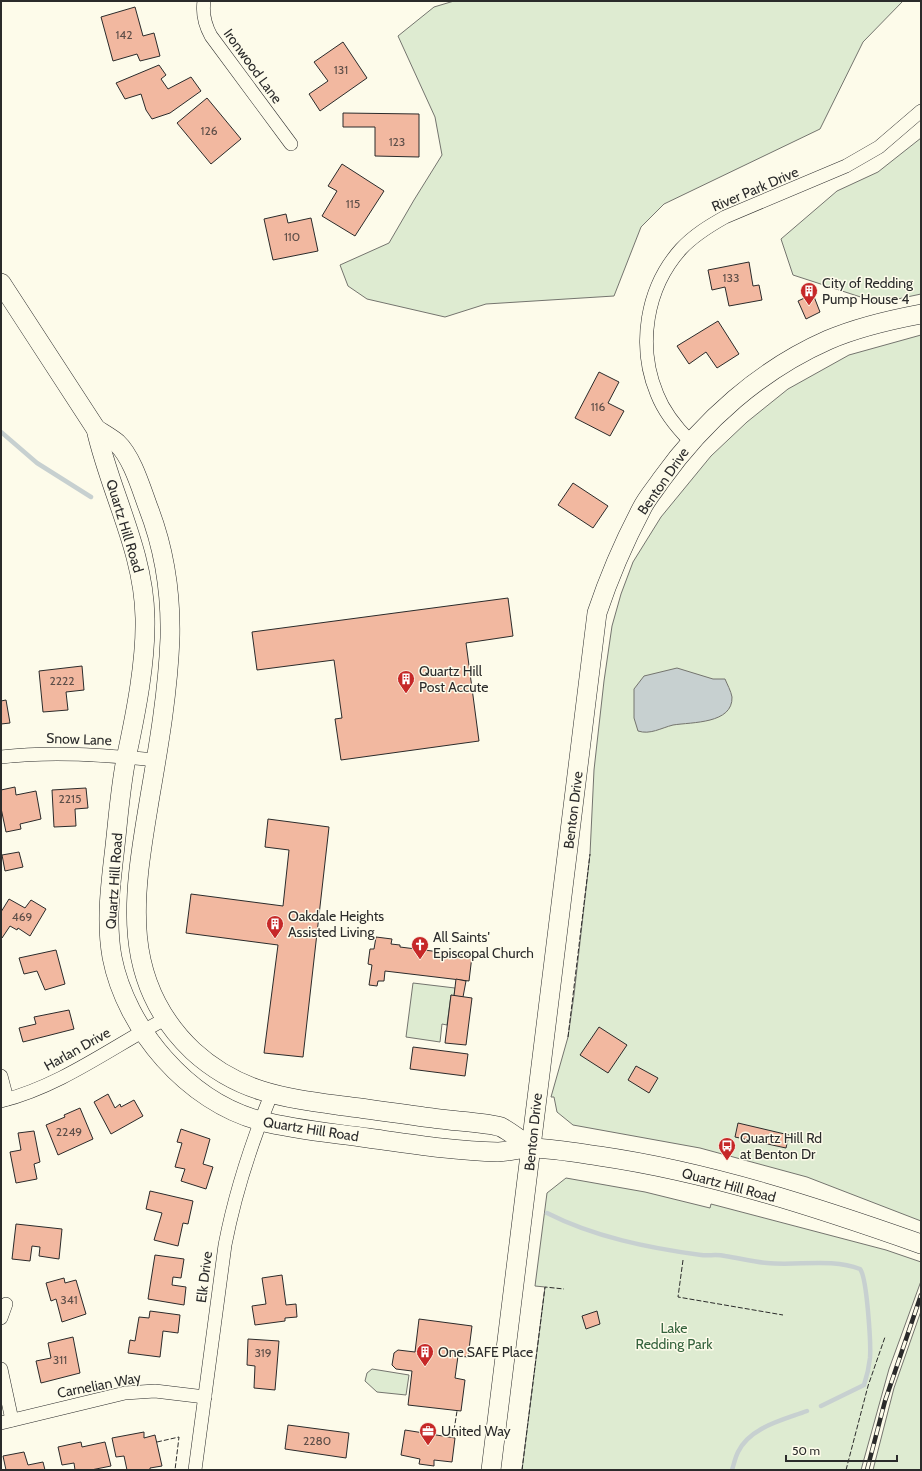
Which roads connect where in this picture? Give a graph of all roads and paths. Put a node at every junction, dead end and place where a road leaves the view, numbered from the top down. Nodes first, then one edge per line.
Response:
1 (204, 1) edge
2 (921, 111) edge
3 (291, 144) dead end
4 (1, 283) edge
5 (921, 314) edge
6 (96, 429) junction
7 (690, 441) junction
8 (1, 757) edge
9 (126, 757) junction
10 (156, 760) junction
11 (165, 1019) junction
12 (143, 1030) junction
13 (1, 1076) edge
14 (271, 1095) junction
15 (4, 1100) edge
16 (260, 1121) junction
17 (531, 1147) junction
18 (921, 1244) edge
19 (6, 1304) dead end
20 (1, 1318) edge
21 (1, 1368) edge
22 (205, 1397) junction
23 (6, 1421) edge
24 (195, 1470) edge
25 (491, 1470) edge

1 - 3 street, Ironwood Lane
2 - 7 street, River Park Drive
4 - 6 main road, Quartz Hill Road
5 - 7 main road, Benton Drive
6 - 9 main road, Quartz Hill Road
6 - 10 main road, Quartz Hill Road
7 - 17 main road, Benton Drive
8 - 9 street, Snow Lane
9 - 10 street, Snow Lane
9 - 12 main road, Quartz Hill Road
10 - 11 main road, Quartz Hill Road
11 - 12 street, Harlan Drive
11 - 14 main road, Quartz Hill Road
12 - 15 street, Harlan Drive
12 - 16 main road, Quartz Hill Road
13 - 15 street
14 - 16 street, Elk Drive
14 - 17 main road, Quartz Hill Road
16 - 17 main road, Quartz Hill Road
16 - 22 street, Elk Drive
17 - 18 main road, Quartz Hill Road
17 - 25 main road, Benton Drive
19 - 20 street
21 - 23 street
22 - 23 street, Carnelian Way
22 - 24 street, Elk Drive

